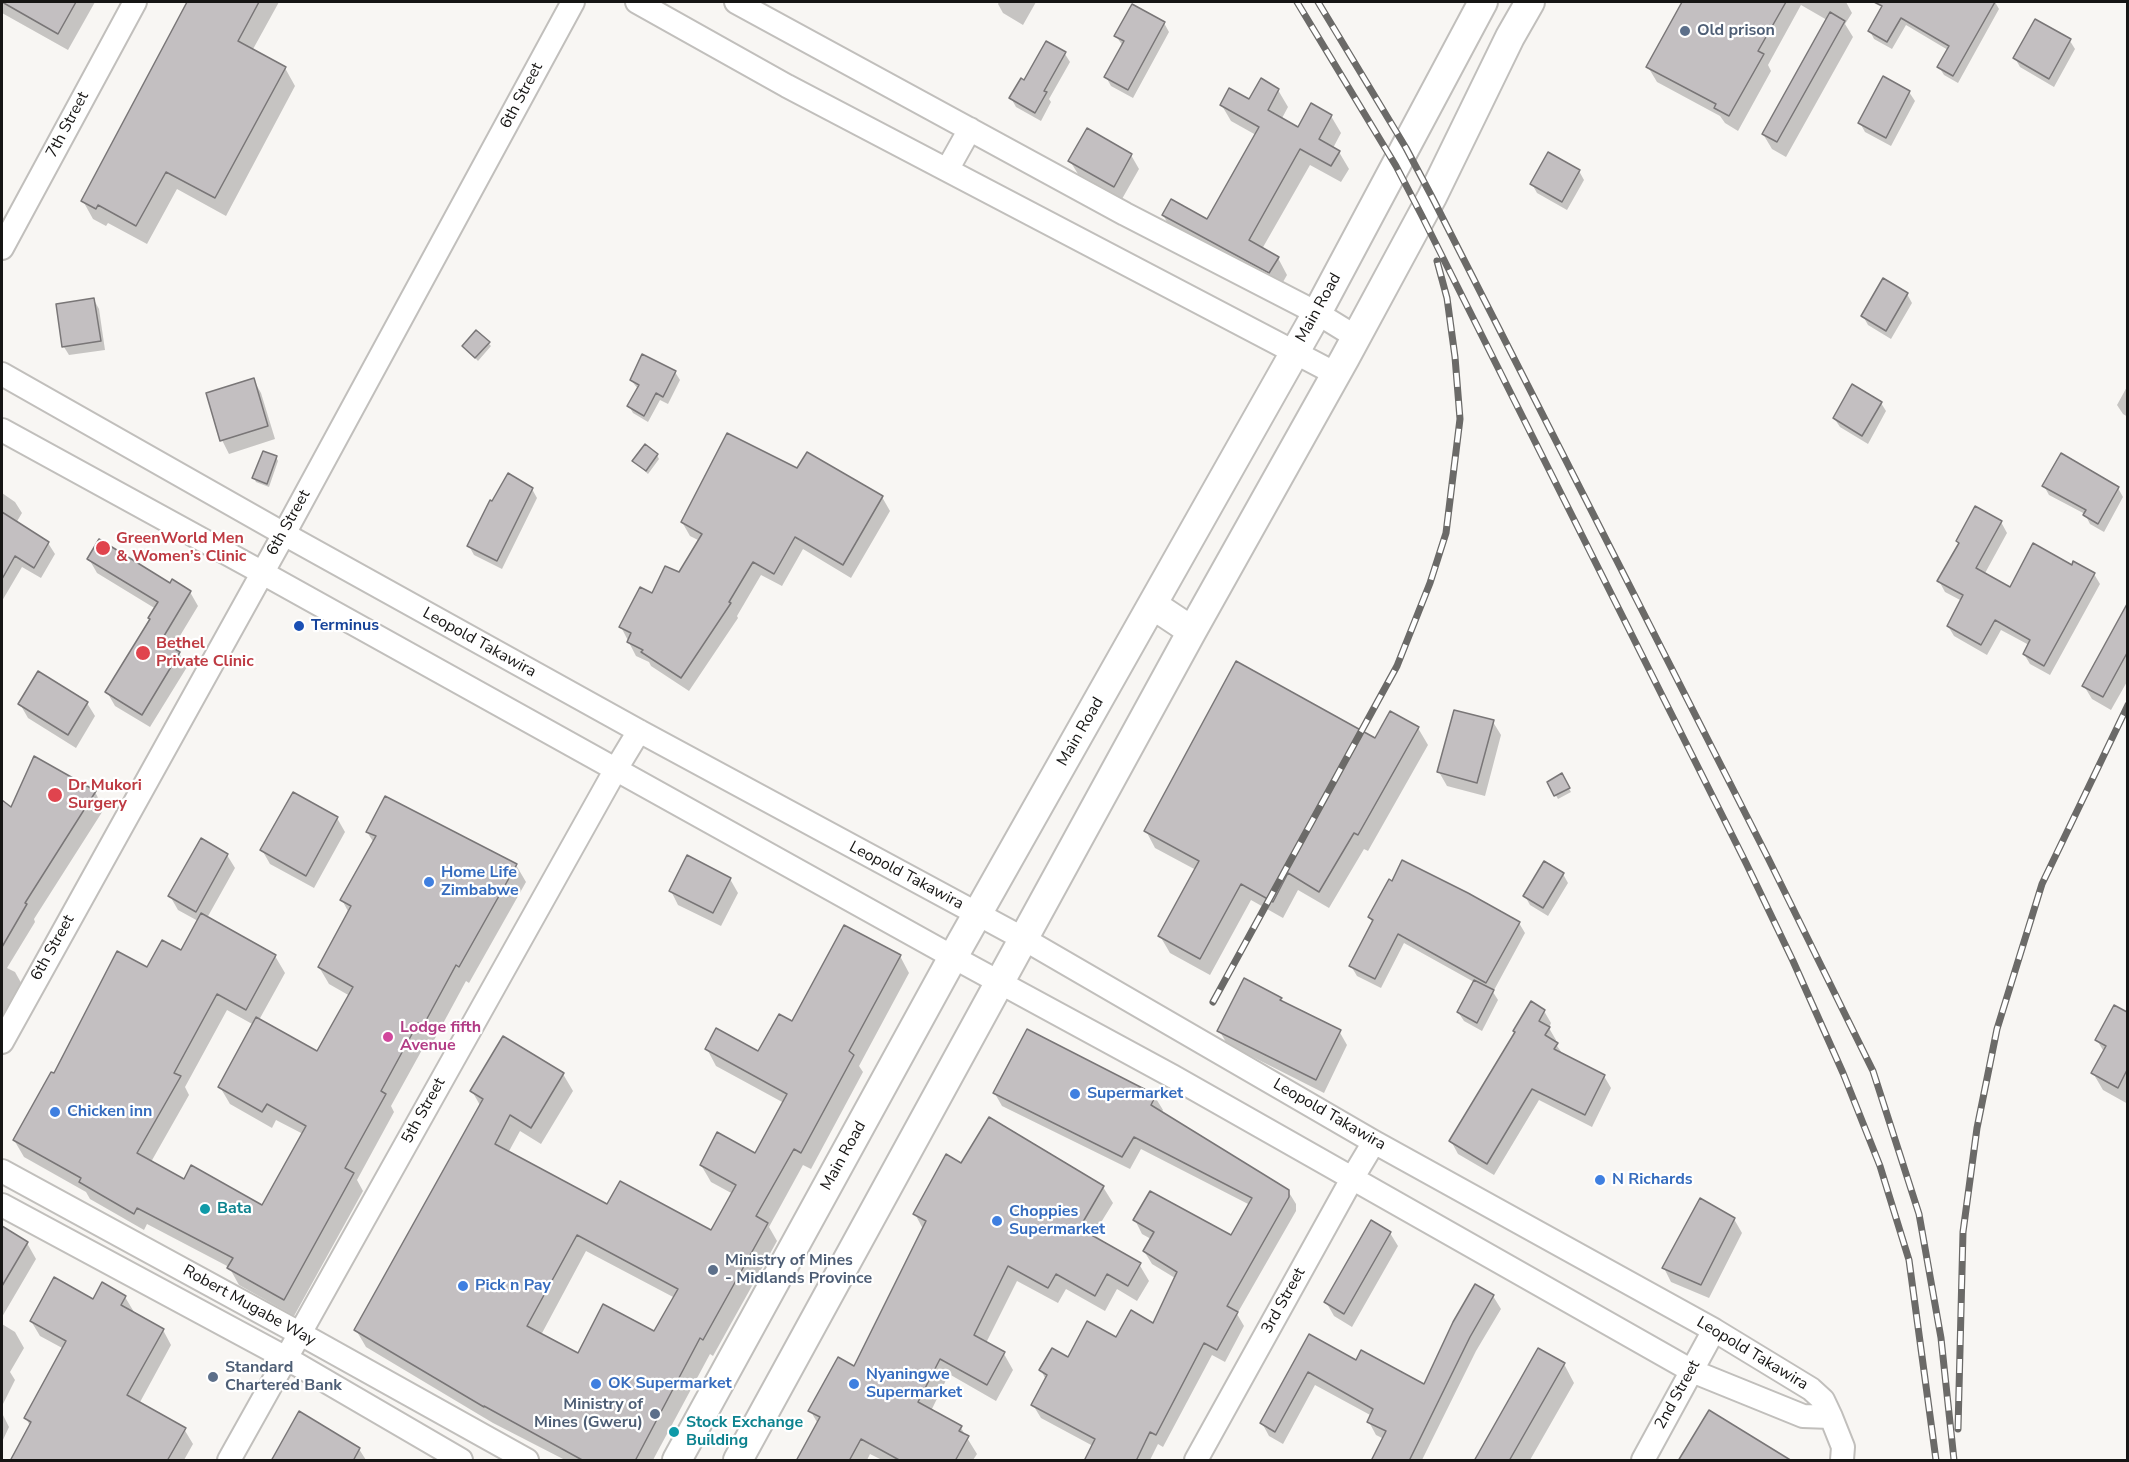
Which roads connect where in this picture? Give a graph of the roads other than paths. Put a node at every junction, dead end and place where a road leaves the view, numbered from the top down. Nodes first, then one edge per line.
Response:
1 (135, 2) edge
2 (573, 2) edge
3 (637, 2) edge
4 (736, 2) edge
5 (1483, 2) edge
6 (1530, 2) edge
7 (969, 129) junction
8 (947, 170) junction
9 (2, 248) edge
10 (1317, 313) junction
11 (1356, 337) junction
12 (1294, 351) junction
13 (2, 374) edge
14 (1336, 374) junction
15 (2, 430) edge
16 (284, 534) junction
17 (261, 572) junction
18 (1153, 605) junction
19 (1192, 631) junction
20 (639, 731) junction
21 (616, 769) junction
22 (977, 915) junction
23 (1024, 939) junction
24 (953, 957) junction
25 (1000, 981) junction
26 (2, 1042) edge
27 (1374, 1142) junction
28 (2, 1171) edge
29 (1353, 1177) junction
30 (2, 1204) edge
31 (1714, 1330) junction
32 (299, 1333) junction
33 (286, 1358) junction
34 (1692, 1371) junction
35 (1831, 1417) junction
36 (229, 1461) edge
37 (461, 1461) edge
38 (527, 1461) edge
39 (677, 1461) edge
40 (738, 1461) edge
41 (1196, 1461) edge
42 (1642, 1461) edge
43 (1842, 1461) edge

1 - 9 street, 7th Street
2 - 16 street, 6th Street
3 - 8 street
4 - 7 street
5 - 10 main road, Main Road
6 - 11 main road
7 - 8 street
7 - 10 street
8 - 12 street
10 - 11 street
10 - 12 main road, Main Road
11 - 14 main road
12 - 14 street
12 - 18 main road, Main Road
13 - 16 street, Leopold Takawira
14 - 19 main road
15 - 17 street, Leopold Takawira
16 - 17 street, 6th Street
16 - 20 street, Leopold Takawira
17 - 21 street, Leopold Takawira
17 - 26 street, 6th Street
18 - 19 main road
18 - 22 main road, Main Road
19 - 23 main road
20 - 21 street, 5th Street
20 - 22 street, Leopold Takawira
21 - 24 street, Leopold Takawira
21 - 32 street, 5th Street
22 - 23 street, Leopold Takawira
22 - 24 main road, Main Road
23 - 25 main road
23 - 27 street, Leopold Takawira
24 - 25 street, Leopold Takawira
24 - 39 main road, Main Road
25 - 29 street, Leopold Takawira
25 - 40 main road
27 - 29 street, 3rd Street
27 - 31 street, Leopold Takawira
28 - 32 street, Robert Mugabe Way
29 - 34 street, Leopold Takawira
29 - 41 street, 3rd Street
30 - 33 street, Robert Mugabe Way
31 - 34 street, 2nd Street
31 - 35 street, Leopold Takawira
32 - 33 street, 5th Street
32 - 38 street, Robert Mugabe Way
33 - 36 street, 5th Street
33 - 37 street, Robert Mugabe Way
34 - 35 street, Leopold Takawira
34 - 42 street, 2nd Street
35 - 43 street

